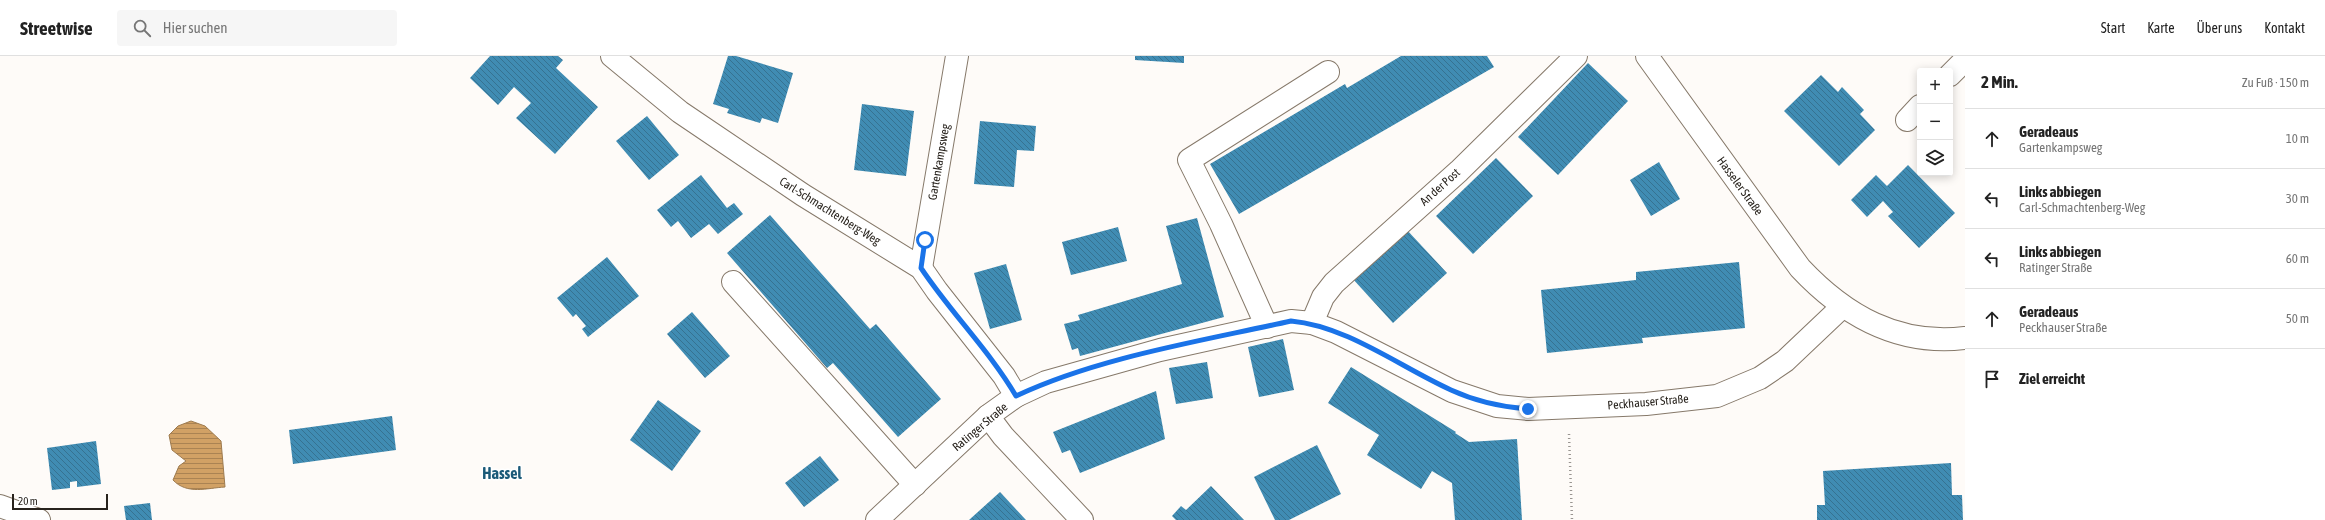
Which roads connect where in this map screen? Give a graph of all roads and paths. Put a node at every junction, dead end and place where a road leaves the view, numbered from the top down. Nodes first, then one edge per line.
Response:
1 (612, 56) edge
2 (957, 56) edge
3 (1576, 56) edge
4 (1647, 56) edge
5 (1965, 60) edge
6 (1328, 72) dead end
7 (1953, 72) edge
8 (921, 268) junction
9 (733, 282) dead end
10 (1842, 307) junction
11 (1312, 323) junction
12 (1267, 327) junction
13 (1965, 338) edge
14 (1016, 396) junction
15 (1568, 408) junction
16 (988, 416) junction
17 (915, 485) junction
18 (0, 506) edge
19 (39, 520) edge
20 (877, 520) edge
21 (1082, 520) edge
22 (1572, 520) edge

1 - 8 street, Carl-Schmachtenberg-Weg
2 - 8 street, Gartenkampsweg
3 - 11 street, An der Post
4 - 10 street, Hasseler Straße
5 - 7 street
6 - 12 street
8 - 14 street, Carl-Schmachtenberg-Weg
9 - 17 street
10 - 13 street
10 - 15 street, Peckhauser Straße
11 - 12 street, Ratinger Straße
11 - 15 street, Peckhauser Straße
12 - 14 street, Ratinger Straße
14 - 16 street, Ratinger Straße
15 - 22 path
16 - 17 street, Ratinger Straße
16 - 21 street
17 - 20 street, Ratinger Straße
18 - 19 street

